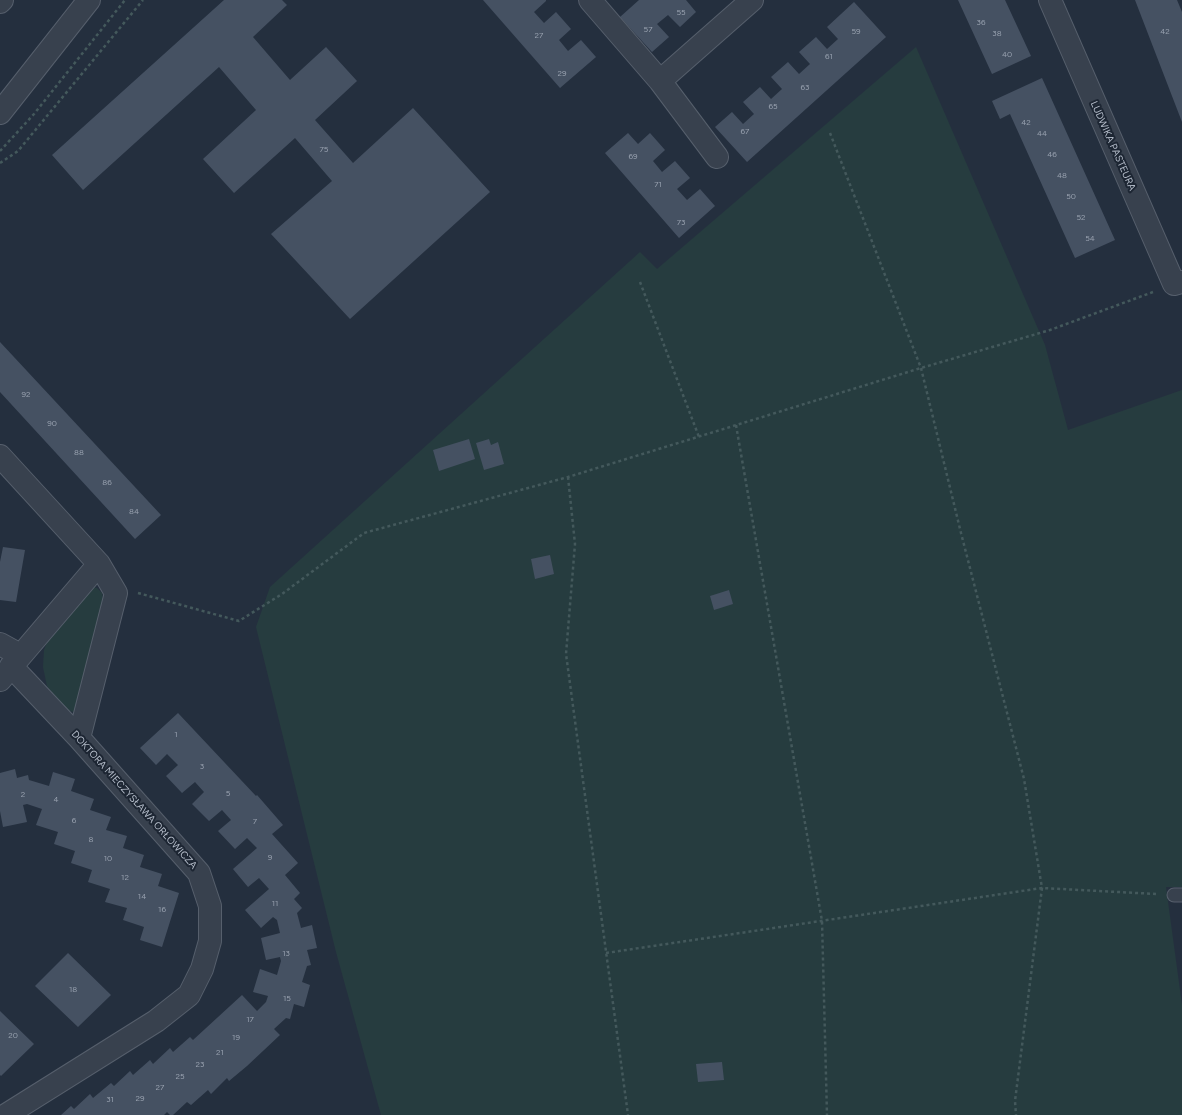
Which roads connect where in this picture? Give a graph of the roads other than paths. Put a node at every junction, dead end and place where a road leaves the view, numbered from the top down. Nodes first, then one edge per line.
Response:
1 (89, 0) edge
2 (590, 0) edge
3 (752, 0) edge
4 (1050, 0) edge
5 (660, 82) junction
6 (0, 113) edge
7 (717, 157) dead end
8 (1178, 283) edge
9 (0, 456) edge
10 (99, 564) junction
11 (0, 644) edge
12 (10, 667) edge
13 (79, 738) junction
14 (6, 1115) edge

1 - 6 street
2 - 5 street
3 - 5 street
4 - 8 street, LUDWIKA PASTEURA
5 - 7 street
9 - 10 street
10 - 12 street
10 - 13 street
11 - 12 street, DOKTORA MIECZYSŁAWA ORŁOWICZA
12 - 13 street, DOKTORA MIECZYSŁAWA ORŁOWICZA
13 - 14 street, DOKTORA MIECZYSŁAWA ORŁOWICZA

